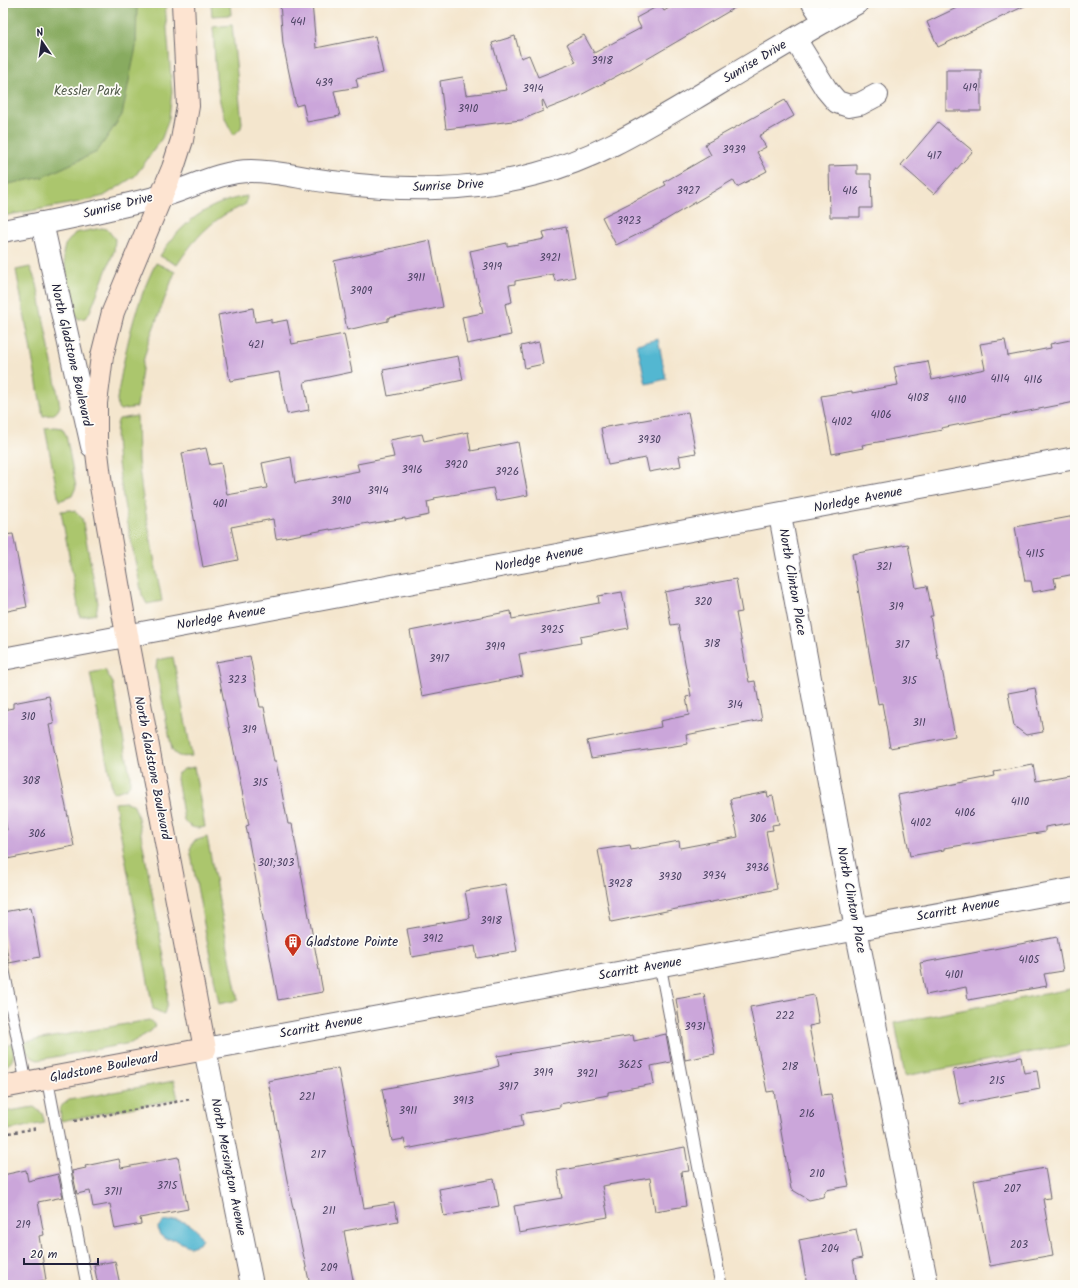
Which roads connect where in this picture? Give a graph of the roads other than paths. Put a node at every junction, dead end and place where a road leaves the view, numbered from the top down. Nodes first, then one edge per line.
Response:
1 (183, 3) edge
2 (813, 3) edge
3 (857, 3) edge
4 (825, 21) junction
5 (795, 39) junction
6 (877, 95) dead end
7 (162, 196) junction
8 (42, 223) junction
9 (3, 231) edge
10 (1075, 458) edge
11 (101, 486) junction
12 (780, 515) junction
13 (127, 635) junction
14 (3, 659) edge
15 (1074, 893) edge
16 (856, 929) junction
17 (660, 965) junction
18 (3, 966) edge
19 (204, 1049) junction
20 (47, 1078) junction
21 (26, 1082) junction
22 (3, 1087) edge
23 (87, 1285) edge
24 (252, 1285) edge
25 (721, 1285) edge
26 (927, 1285) edge

1 - 7 street
2 - 4 street
3 - 4 street, Sunrise Drive
4 - 5 street, Sunrise Drive
5 - 6 street
5 - 7 street, Sunrise Drive
7 - 8 street, Sunrise Drive
7 - 11 street, North Gladstone Boulevard
8 - 9 street, Sunrise Drive
8 - 11 street, North Gladstone Boulevard
10 - 12 street, Norledge Avenue
11 - 13 street, North Gladstone Boulevard
12 - 13 street, Norledge Avenue
12 - 16 street, North Clinton Place
13 - 14 street, Norledge Avenue
13 - 19 street, North Gladstone Boulevard
15 - 16 street, Scarritt Avenue
16 - 17 street, Scarritt Avenue
16 - 26 street, North Clinton Place
17 - 19 street, Scarritt Avenue
17 - 25 lane
18 - 21 lane
19 - 20 street, Gladstone Boulevard
19 - 24 street, North Mersington Avenue
20 - 21 street, Gladstone Boulevard
20 - 23 lane
21 - 22 street, Gladstone Boulevard

